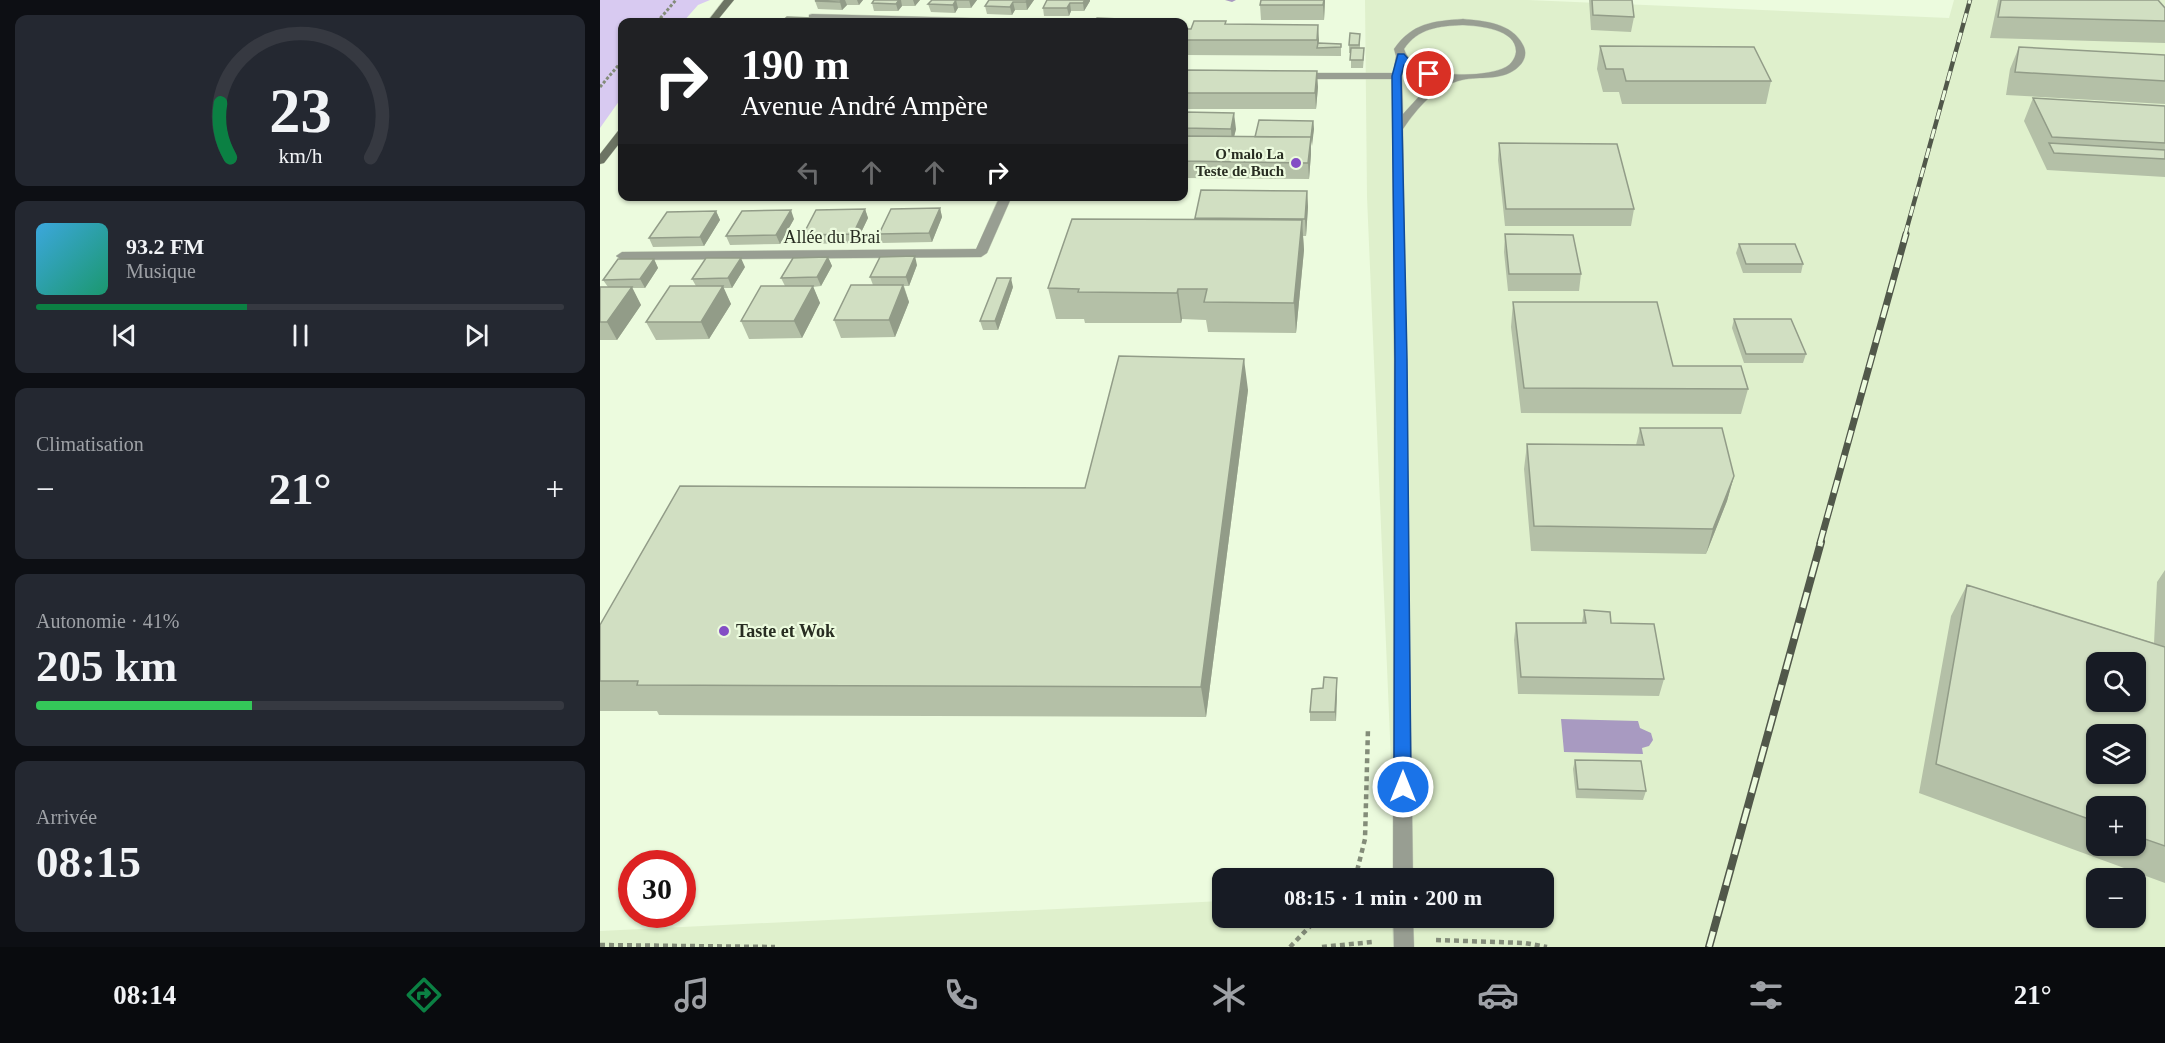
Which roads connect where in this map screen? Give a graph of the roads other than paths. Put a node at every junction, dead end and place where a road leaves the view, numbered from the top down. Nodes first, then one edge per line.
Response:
1 (729, 0) edge
2 (812, 17) edge
3 (714, 18) edge
4 (852, 18) edge
5 (1401, 56) junction
6 (1290, 76) edge
7 (1397, 76) junction
8 (1460, 78) junction
9 (1397, 130) junction
10 (618, 138) edge
11 (600, 161) edge
12 (1004, 201) edge
13 (622, 256) edge
14 (1403, 868) edge
15 (1403, 928) edge
16 (1404, 947) edge

1 - 3 main road
2 - 4 street
5 - 7 street
5 - 8 street
5 - 8 street
6 - 7 street
7 - 9 street
8 - 9 street
9 - 14 street
10 - 11 main road
12 - 13 street, Allée du Brai
15 - 16 street

